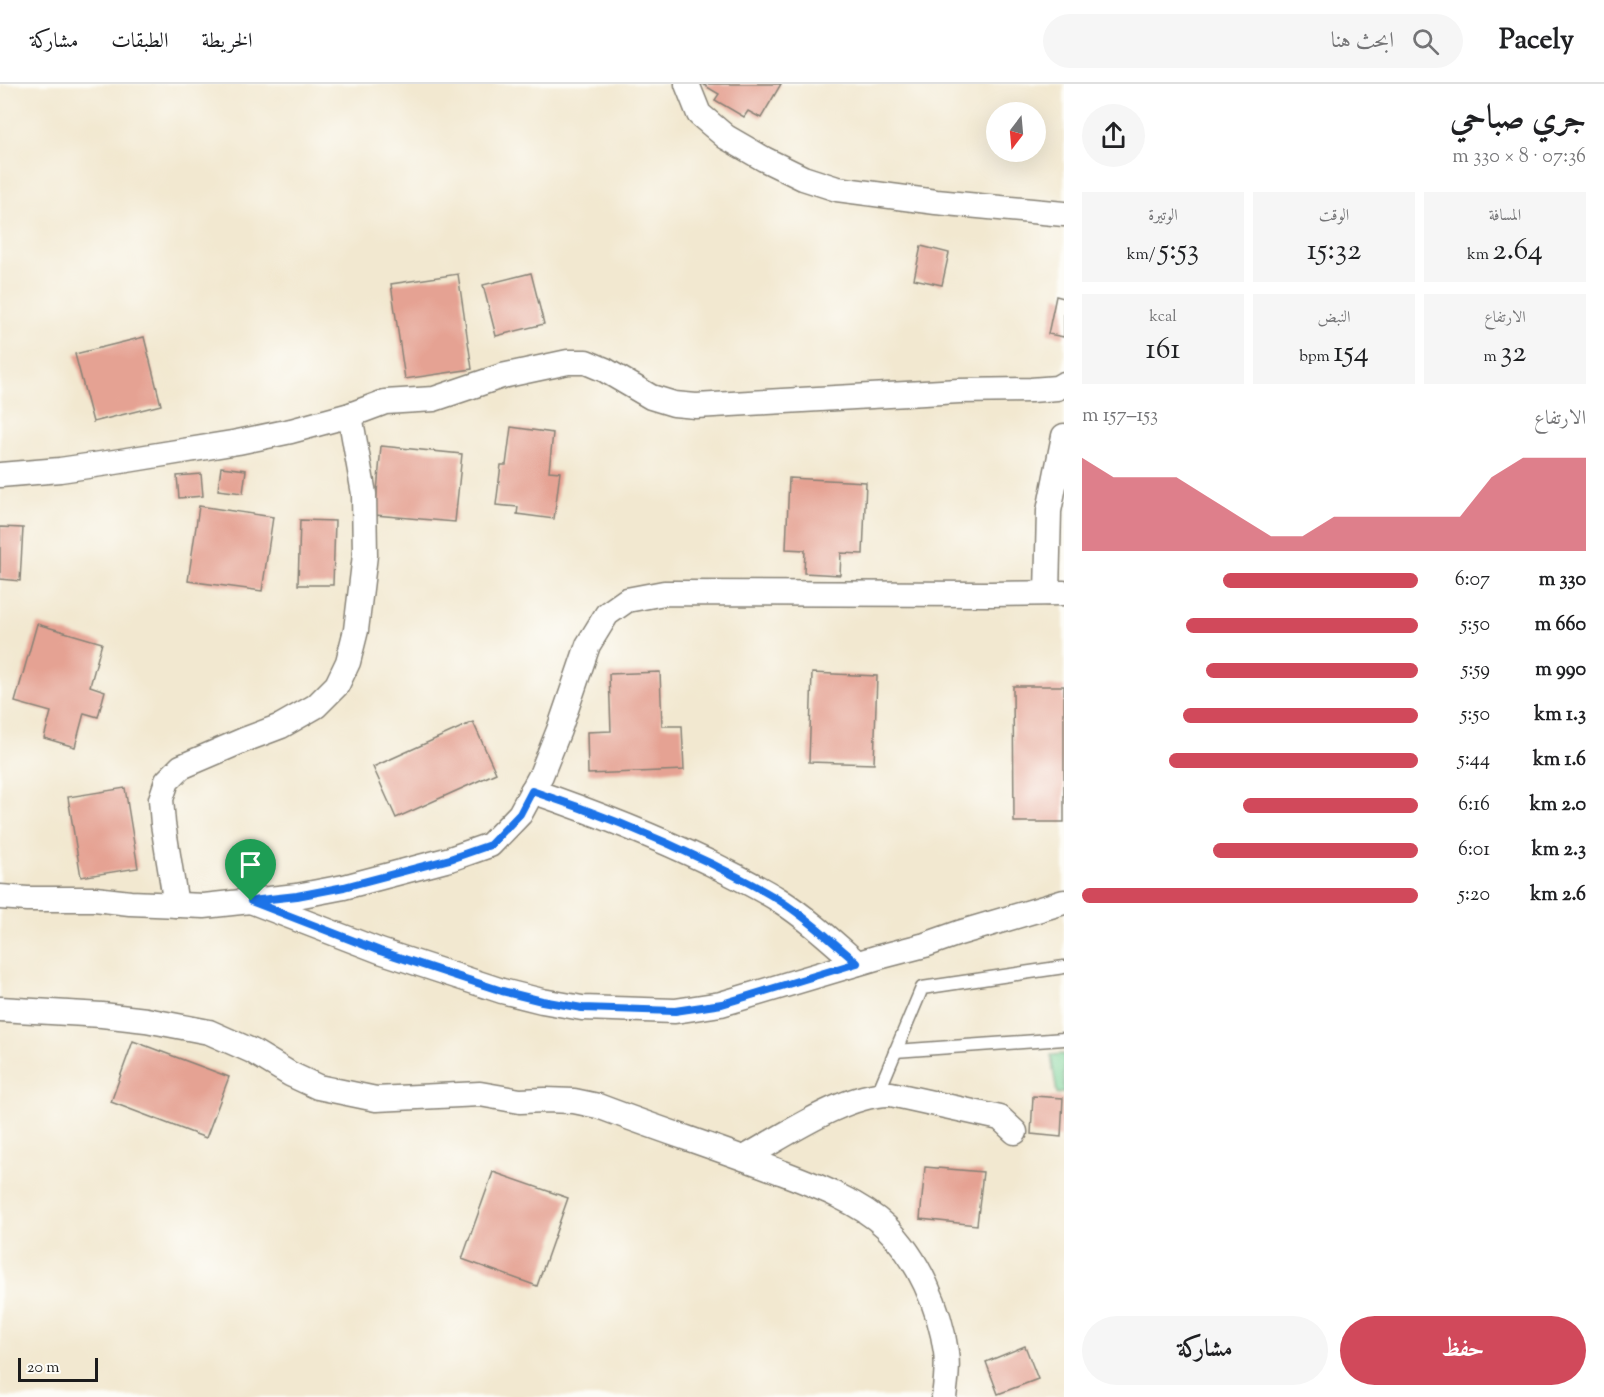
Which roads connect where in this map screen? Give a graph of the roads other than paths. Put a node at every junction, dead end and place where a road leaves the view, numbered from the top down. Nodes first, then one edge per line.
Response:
1 (687, 84) edge
2 (1064, 214) edge
3 (1064, 384) edge
4 (350, 415) junction
5 (1064, 436) edge
6 (0, 475) edge
7 (1055, 593) edge
8 (532, 791) junction
9 (0, 897) edge
10 (251, 901) junction
11 (1064, 902) edge
12 (176, 905) junction
13 (857, 963) junction
14 (1064, 967) edge
15 (0, 1009) edge
16 (1064, 1039) edge
17 (895, 1052) junction
18 (878, 1094) junction
19 (1015, 1132) dead end
20 (744, 1158) junction
21 (944, 1397) edge

1 - 2 street
3 - 4 street
4 - 6 street
4 - 12 street
5 - 7 street
7 - 8 street
8 - 10 street
8 - 13 street
9 - 12 street
10 - 12 street
10 - 13 street
11 - 13 street
14 - 17 lane
15 - 20 street
16 - 17 lane
17 - 18 lane
18 - 19 street
18 - 20 street
20 - 21 street

